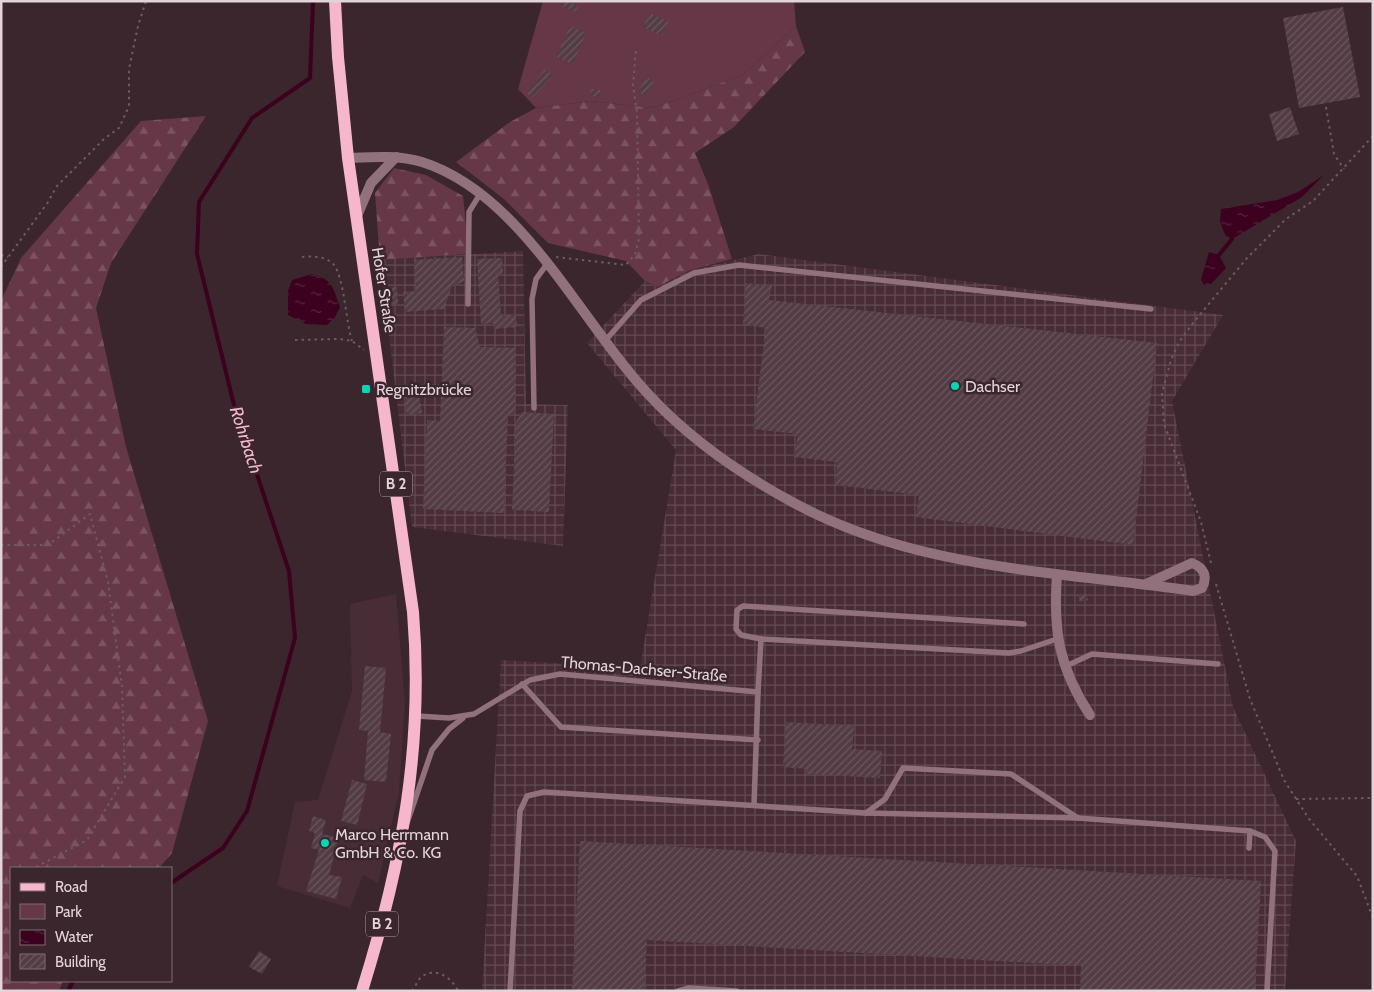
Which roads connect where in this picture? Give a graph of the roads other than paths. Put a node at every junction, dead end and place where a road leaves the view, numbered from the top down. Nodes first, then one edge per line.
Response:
1 (335, 1) edge
2 (348, 158) junction
3 (396, 158) junction
4 (480, 194) junction
5 (356, 218) junction
6 (547, 264) junction
7 (468, 304) dead end
8 (1151, 309) dead end
9 (604, 342) junction
10 (534, 408) dead end
11 (1057, 575) junction
12 (1146, 584) junction
13 (1024, 624) dead end
14 (761, 638) junction
15 (1057, 639) junction
16 (1218, 664) dead end
17 (1064, 667) junction
18 (522, 684) junction
19 (758, 692) junction
20 (1090, 715) dead end
21 (417, 716) junction
22 (465, 716) junction
23 (758, 740) junction
24 (754, 806) junction
25 (866, 813) junction
26 (1078, 818) junction
27 (404, 830) junction
28 (1250, 831) junction
29 (1249, 848) dead end
30 (362, 991) edge
31 (510, 991) edge
32 (678, 991) edge
33 (736, 991) edge
34 (1267, 991) edge

1 - 2 main road, B 2
2 - 3 street
2 - 5 main road, Hofer Straße / B 2
3 - 4 street
3 - 5 street
4 - 6 street
4 - 7 lane
5 - 21 main road, Hofer Straße / B 2
6 - 9 street
6 - 10 lane
8 - 9 lane
9 - 11 street
11 - 12 street
11 - 15 street
12 - 12 street
13 - 14 lane
14 - 15 lane
14 - 19 lane
15 - 17 street
16 - 17 lane
17 - 20 street
18 - 19 lane, Thomas-Dachser-Straße
18 - 22 lane, Thomas-Dachser-Straße
18 - 23 lane
19 - 23 lane
21 - 22 lane
21 - 27 main road, B 2
22 - 27 lane
23 - 24 lane
24 - 25 lane
24 - 31 lane
25 - 26 lane
25 - 26 lane
26 - 28 lane
27 - 30 main road, B 2
28 - 29 lane
28 - 34 lane
32 - 33 lane

